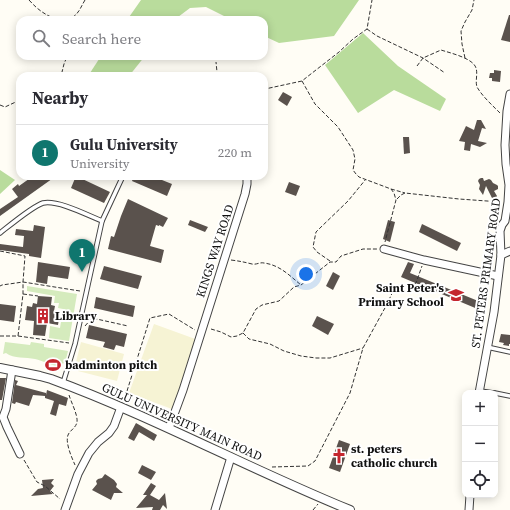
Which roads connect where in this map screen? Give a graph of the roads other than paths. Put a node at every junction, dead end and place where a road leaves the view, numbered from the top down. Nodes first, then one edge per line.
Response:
1 (510, 94) edge
2 (121, 180) edge
3 (247, 180) edge
4 (509, 185) edge
5 (102, 221) junction
6 (0, 233) edge
7 (384, 250) road end
8 (510, 251) edge
9 (501, 255) junction
10 (498, 276) junction
11 (487, 347) junction
12 (510, 352) edge
13 (0, 368) edge
14 (12, 370) junction
15 (63, 383) junction
16 (479, 390) edge
17 (498, 394) edge
18 (510, 396) edge
19 (121, 407) junction
20 (169, 428) junction
21 (20, 454) road end
22 (232, 457) junction
23 (470, 498) edge
24 (67, 508) edge
25 (215, 510) edge
26 (350, 510) edge
27 (469, 510) edge

1 - 4 street, ST. PETERS PRIMARY ROAD
2 - 5 lane
3 - 20 street, KINGS WAY ROAD
4 - 9 street, ST. PETERS PRIMARY ROAD
5 - 6 lane
5 - 15 lane
7 - 10 street
8 - 9 street
9 - 10 street, ST. PETERS PRIMARY ROAD
10 - 11 street, ST. PETERS PRIMARY ROAD
11 - 12 lane
11 - 16 street, ST. PETERS PRIMARY ROAD
13 - 14 street, GULU UNIVERSITY MAIN ROAD
14 - 15 street, GULU UNIVERSITY MAIN ROAD
14 - 21 street
15 - 19 street, GULU UNIVERSITY MAIN ROAD
17 - 18 lane
19 - 20 street, GULU UNIVERSITY MAIN ROAD
19 - 24 street
20 - 22 street, GULU UNIVERSITY MAIN ROAD
22 - 25 street
22 - 26 street, GULU UNIVERSITY MAIN ROAD
23 - 27 street

